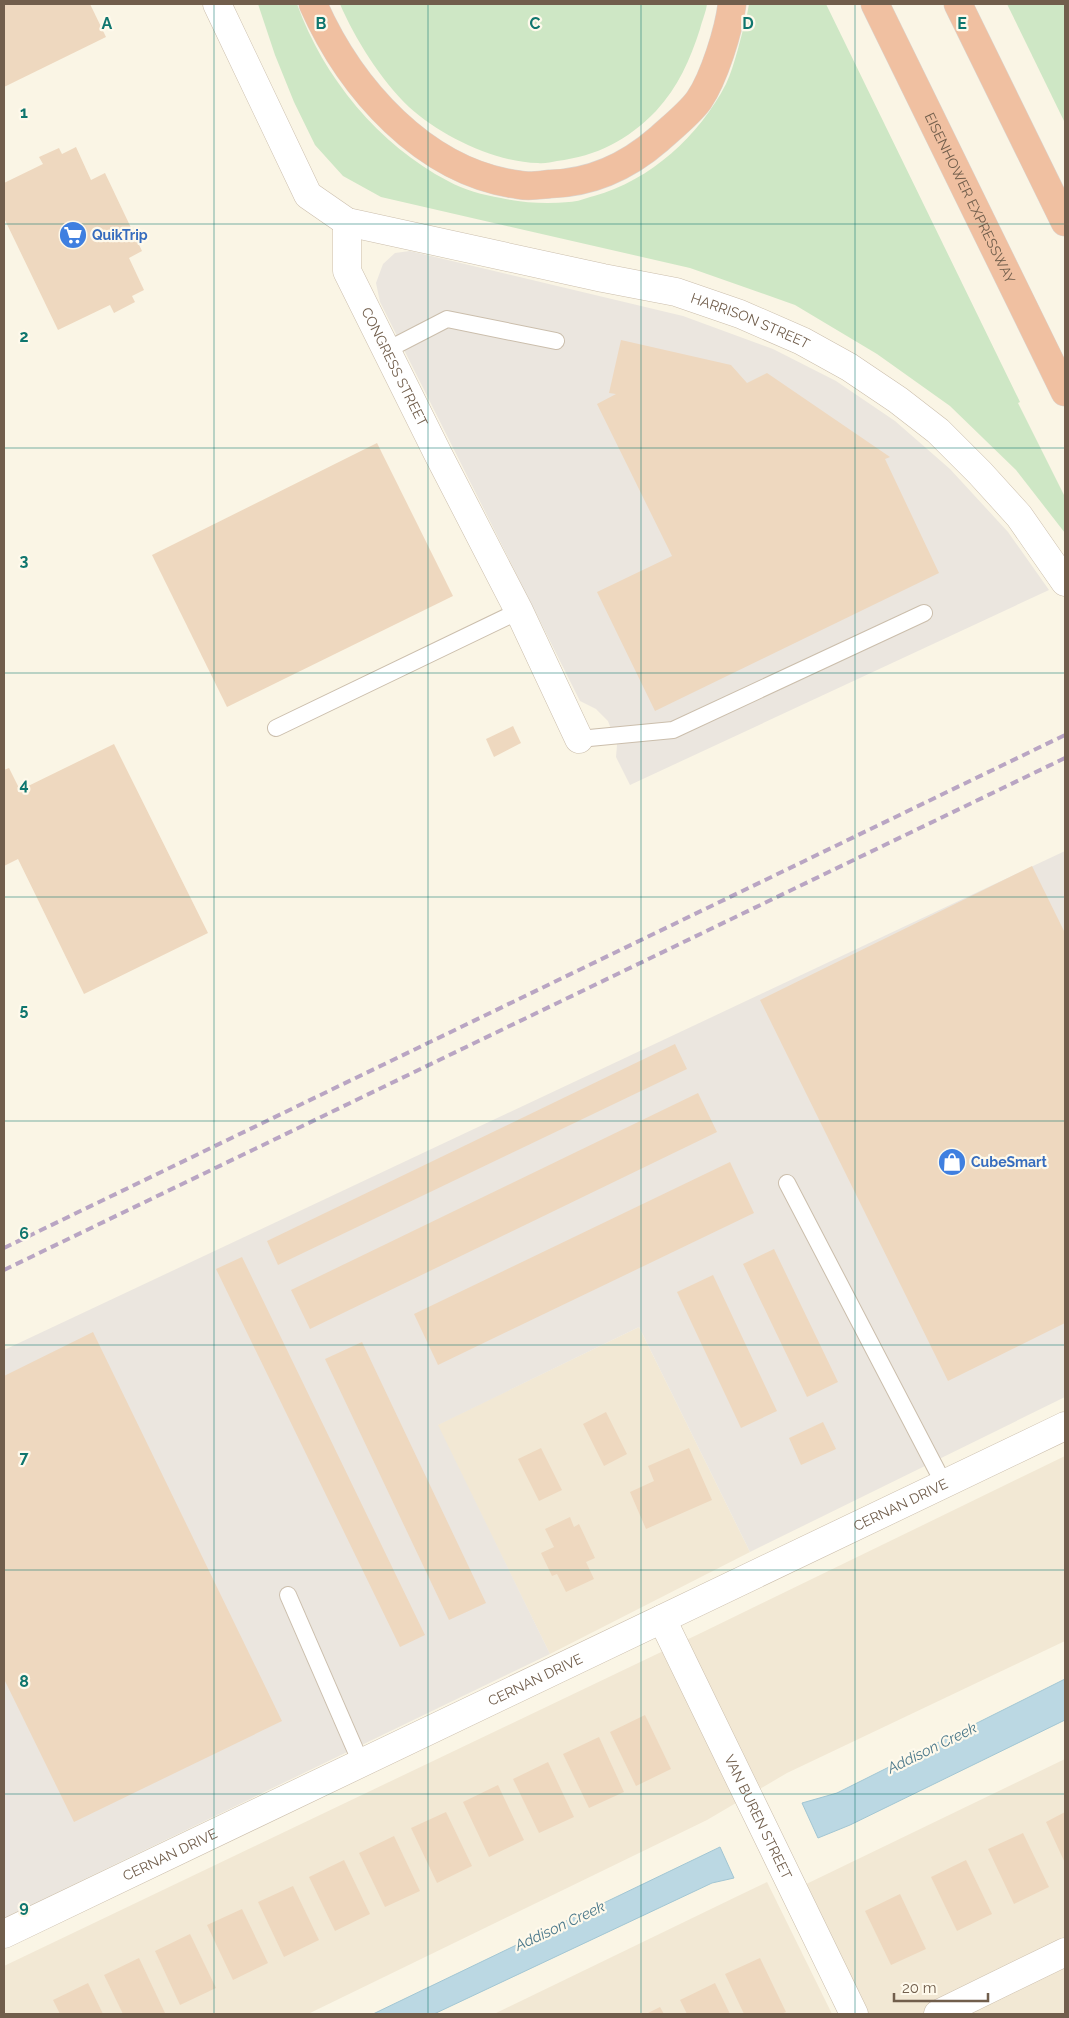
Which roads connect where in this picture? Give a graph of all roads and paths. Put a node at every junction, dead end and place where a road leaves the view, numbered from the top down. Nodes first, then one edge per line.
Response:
1 (217, 4) edge
2 (313, 4) edge
3 (732, 4) edge
4 (875, 4) edge
5 (958, 4) edge
6 (346, 222) junction
7 (1065, 222) edge
8 (556, 341) dead end
9 (387, 350) junction
10 (1065, 392) edge
11 (1065, 582) edge
12 (519, 611) junction
13 (924, 613) dead end
14 (276, 728) dead end
15 (579, 739) joint
16 (787, 1183) dead end
17 (1065, 1426) edge
18 (944, 1484) junction
19 (288, 1595) dead end
20 (662, 1619) junction
21 (361, 1763) junction
22 (4, 1934) edge
23 (1065, 1952) edge
24 (854, 2014) edge
25 (938, 2014) edge

1 - 6 street
2 - 3 highway
4 - 10 highway, EISENHOWER EXPRESSWAY
5 - 7 highway
6 - 9 street, CONGRESS STREET
6 - 11 street, HARRISON STREET
8 - 9 lane
9 - 12 street, CONGRESS STREET
12 - 14 lane
12 - 15 street, CONGRESS STREET
13 - 15 lane
16 - 18 lane
17 - 18 street, CERNAN DRIVE
18 - 20 street, CERNAN DRIVE
19 - 21 lane
20 - 21 street, CERNAN DRIVE
20 - 24 street, VAN BUREN STREET
21 - 22 street, CERNAN DRIVE
23 - 25 street

